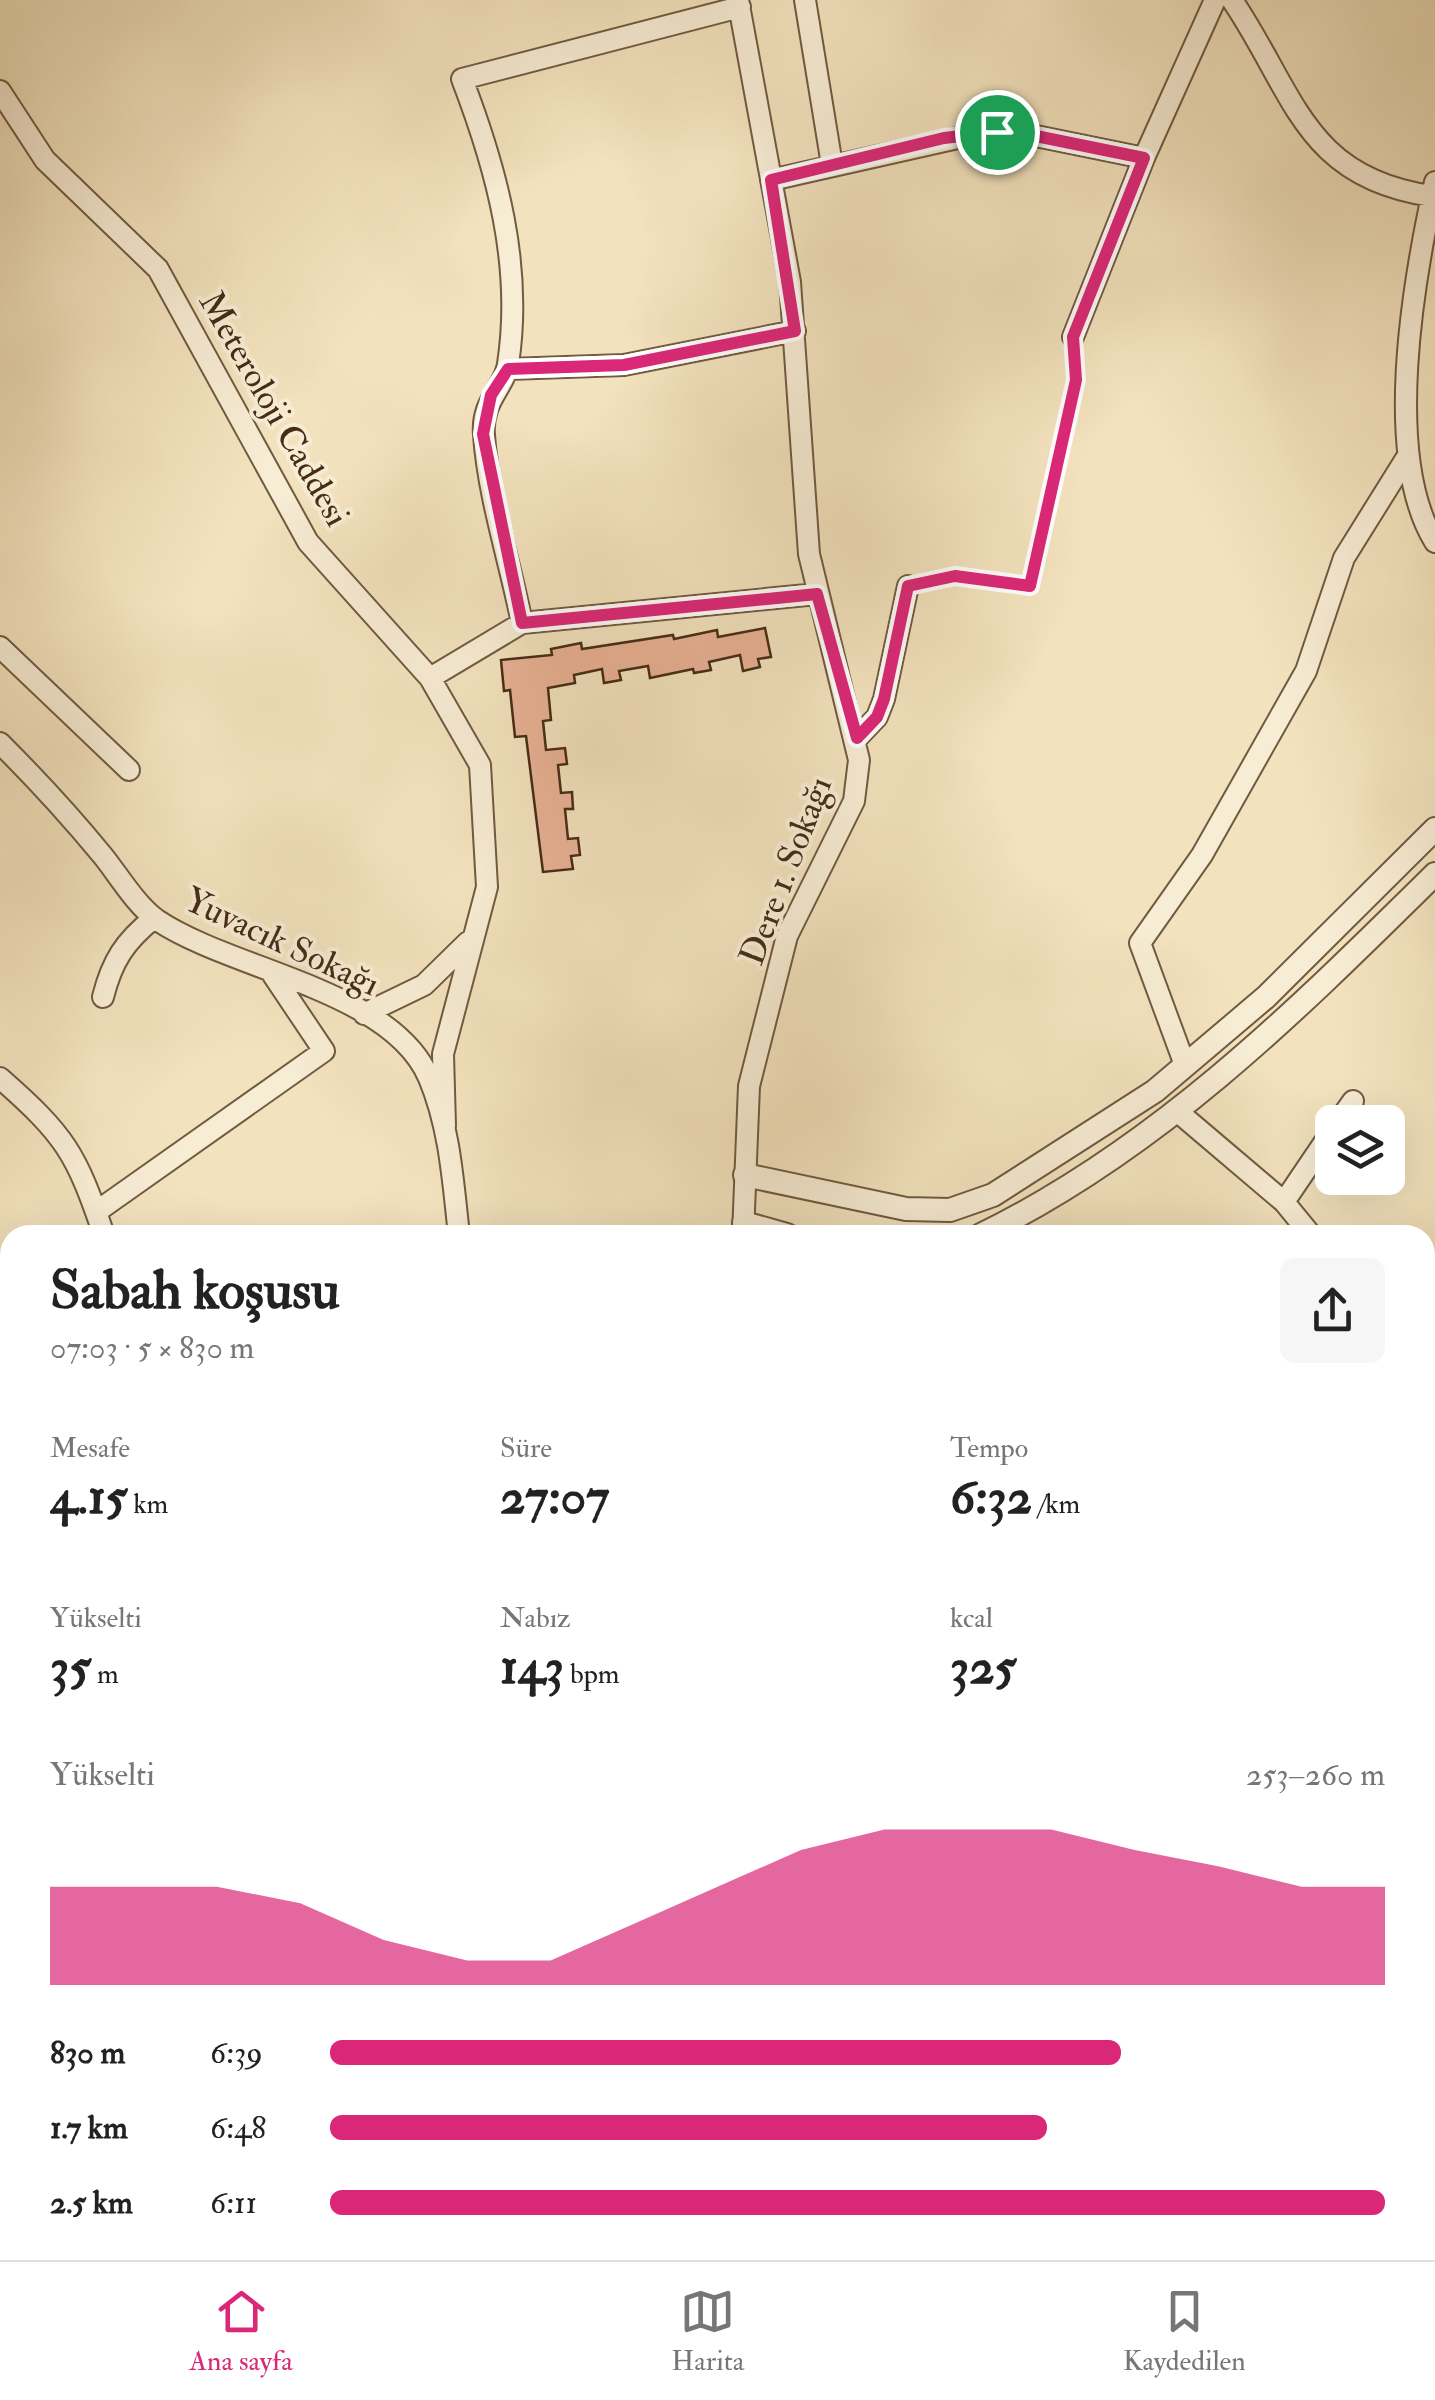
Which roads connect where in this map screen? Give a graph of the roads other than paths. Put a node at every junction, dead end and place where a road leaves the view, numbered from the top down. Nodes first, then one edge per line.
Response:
1 (805, 0) edge
2 (1215, 0) edge
3 (1232, 0) edge
4 (739, 3) edge
5 (0, 91) edge
6 (1144, 158) junction
7 (832, 165) junction
8 (771, 180) junction
9 (1433, 189) edge
10 (795, 331) junction
11 (1073, 337) road end
12 (508, 369) junction
13 (1407, 457) junction
14 (1435, 542) edge
15 (908, 586) road end
16 (817, 594) junction
17 (522, 623) junction
18 (0, 647) edge
19 (430, 678) junction
20 (857, 738) junction
21 (0, 743) edge
22 (129, 770) dead end
23 (1435, 829) edge
24 (1435, 874) edge
25 (154, 918) junction
26 (472, 939) junction
27 (273, 975) junction
28 (102, 997) dead end
29 (364, 1014) junction
30 (1185, 1066) junction
31 (0, 1078) edge
32 (1353, 1101) dead end
33 (1350, 1105) edge
34 (1178, 1112) junction
35 (446, 1126) junction
36 (1315, 1156) edge
37 (746, 1175) junction
38 (1284, 1202) junction
39 (96, 1212) junction
40 (101, 1225) edge
41 (458, 1225) edge
42 (743, 1225) edge
43 (999, 1225) edge
44 (1303, 1225) edge

1 - 7 street
2 - 6 street
3 - 9 street
4 - 8 street, Dere 1. Sokağı
4 - 12 street
5 - 19 street, Meteroloji Caddesi
6 - 7 street
6 - 11 street
7 - 8 street
8 - 10 street, Dere 1. Sokağı
9 - 13 street
10 - 12 street
10 - 16 street, Dere 1. Sokağı
12 - 17 street
13 - 14 street
13 - 30 street
15 - 20 street
16 - 17 street
16 - 20 street, Dere 1. Sokağı
17 - 19 street
18 - 22 street
19 - 26 street, Meteroloji Caddesi
20 - 37 street, Dere 1. Sokağı
21 - 25 street, Yuvacık Sokağı
23 - 30 street
24 - 34 street
25 - 27 street, Yuvacık Sokağı
25 - 28 street
26 - 29 street
26 - 35 street, Meteroloji Caddesi
27 - 29 street, Yuvacık Sokağı
27 - 39 street
29 - 35 street, Yuvacık Sokağı
30 - 37 street
31 - 39 street
32 - 33 street
34 - 38 street
34 - 43 street
35 - 41 street, Yuvacık Sokağı
36 - 38 street
37 - 42 street, Dere 1. Sokağı
38 - 44 street
39 - 40 street

